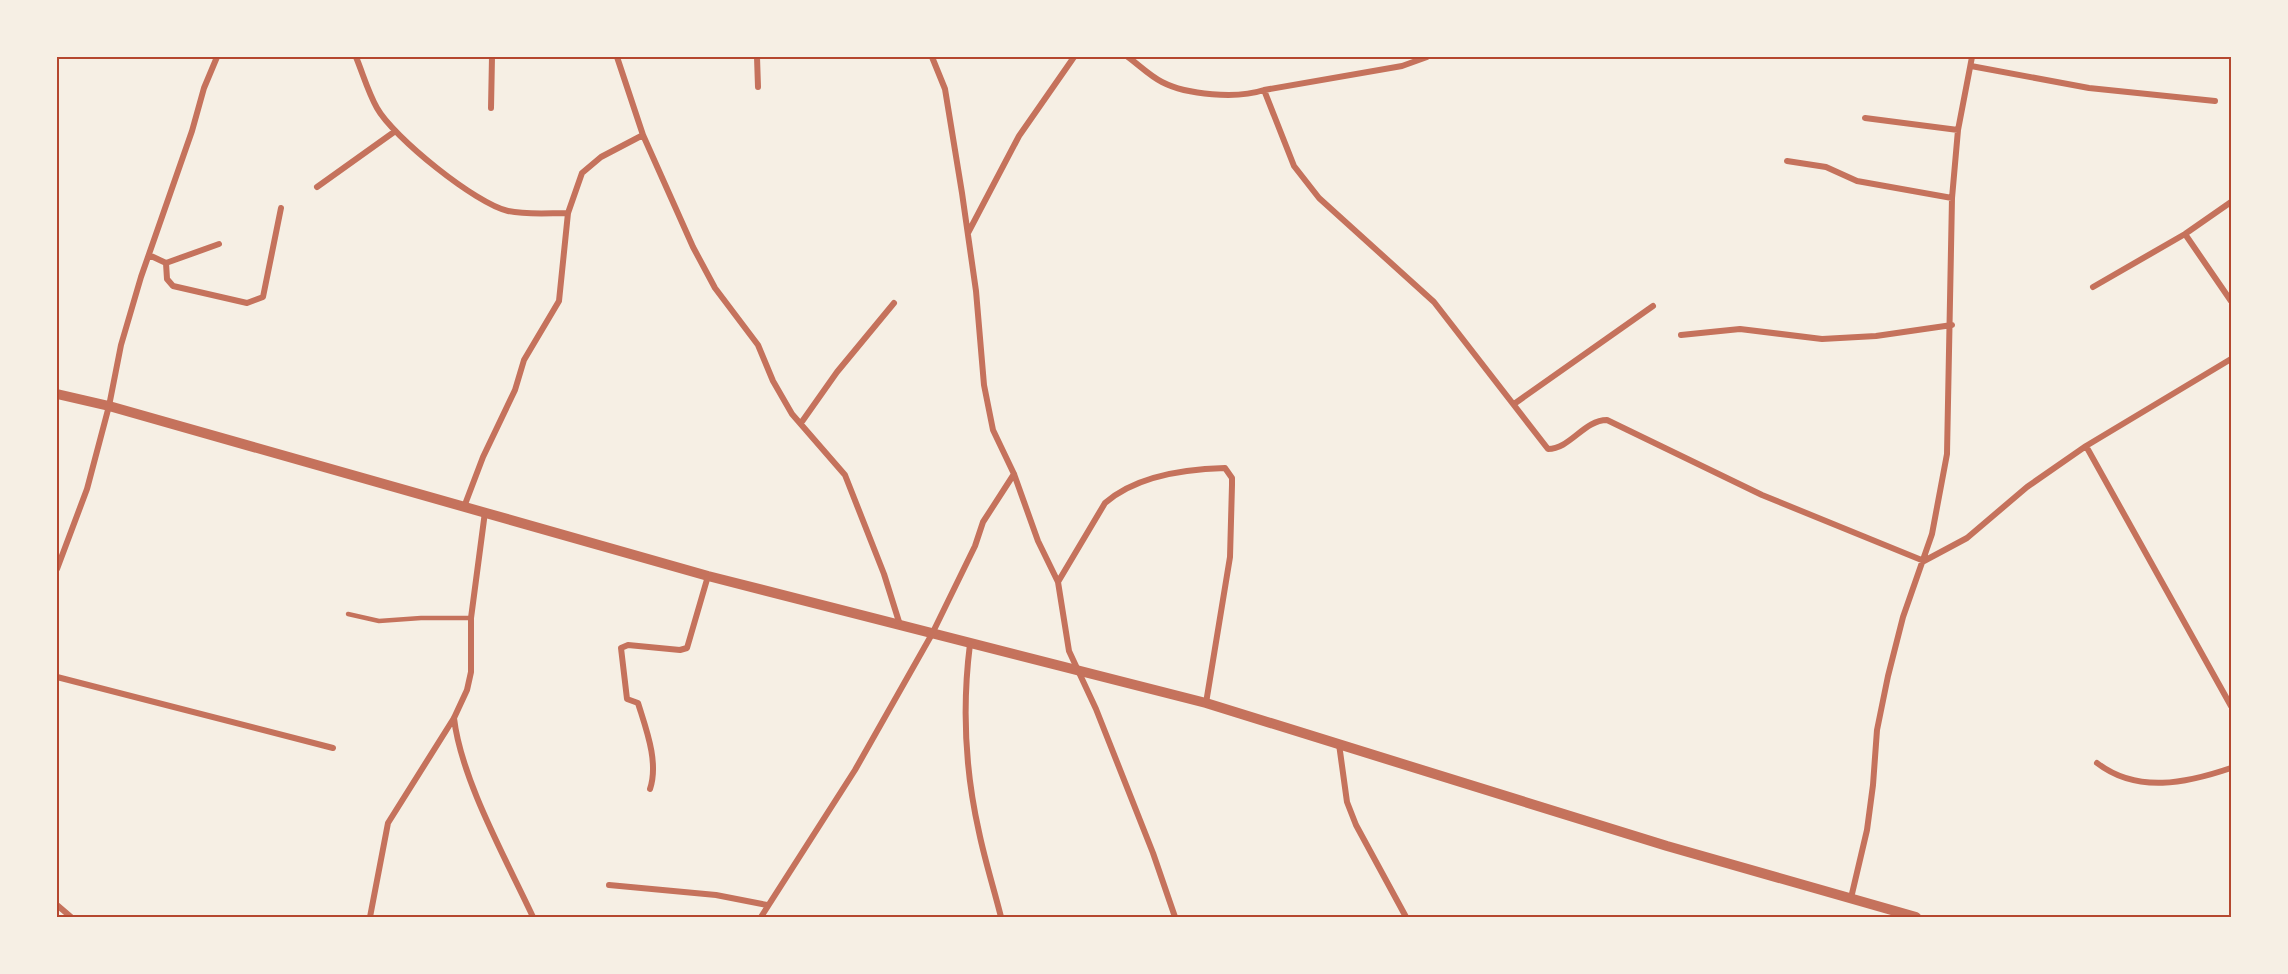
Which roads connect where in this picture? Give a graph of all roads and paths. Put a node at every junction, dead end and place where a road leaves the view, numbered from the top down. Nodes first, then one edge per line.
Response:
1 (216, 57) edge
2 (356, 57) edge
3 (492, 57) edge
4 (617, 57) edge
5 (757, 57) edge
6 (932, 57) edge
7 (1074, 57) edge
8 (1128, 57) edge
9 (1427, 57) edge
10 (1972, 57) edge
11 (1971, 66) junction
12 (758, 87) dead end
13 (1264, 90) junction
14 (2215, 101) dead end
15 (491, 108) dead end
16 (1865, 118) dead end
17 (1958, 130) junction
18 (394, 132) junction
19 (643, 135) junction
20 (1788, 161) dead end
21 (316, 187) dead end
22 (1952, 198) junction
23 (2231, 202) edge
24 (281, 208) dead end
25 (568, 213) junction
26 (968, 233) junction
27 (2185, 234) junction
28 (219, 244) dead end
29 (149, 255) junction
30 (166, 263) junction
31 (2093, 287) dead end
32 (2231, 301) edge
33 (894, 303) dead end
34 (1653, 306) dead end
35 (1952, 325) junction
36 (1680, 335) dead end
37 (2231, 359) edge
38 (57, 394) edge
39 (1514, 404) junction
40 (109, 406) junction
41 (801, 423) junction
42 (2086, 446) junction
43 (1014, 474) junction
44 (465, 507) junction
45 (485, 512) junction
46 (1924, 561) junction
47 (57, 569) edge
48 (708, 576) junction
49 (1058, 582) junction
50 (348, 614) dead end
51 (471, 618) junction
52 (900, 625) junction
53 (932, 634) junction
54 (970, 644) junction
55 (1079, 670) junction
56 (57, 677) edge
57 (1206, 703) junction
58 (2231, 706) edge
59 (454, 718) junction
60 (1338, 744) junction
61 (333, 748) dead end
62 (2097, 764) dead end
63 (2231, 768) edge
64 (650, 789) dead end
65 (609, 885) dead end
66 (1851, 898) junction
67 (57, 905) edge
68 (767, 905) junction
69 (1889, 913) edge
70 (71, 917) edge
71 (370, 917) edge
72 (533, 917) edge
73 (761, 917) edge
74 (1001, 917) edge
75 (1175, 917) edge
76 (1406, 917) edge
77 (1917, 917) edge

1 - 29 street
2 - 18 street
3 - 15 street
4 - 19 street
5 - 12 street
6 - 26 street
7 - 26 street
8 - 13 street
9 - 13 street
10 - 11 street
11 - 14 street
11 - 17 street
13 - 39 street
16 - 17 street
17 - 22 street
18 - 21 street
18 - 25 street
19 - 25 street
19 - 41 street
20 - 22 street
22 - 35 street
23 - 27 street
24 - 30 street
25 - 44 street
26 - 43 street
27 - 31 street
27 - 32 street
28 - 30 street
29 - 30 street
29 - 40 street
33 - 41 street
34 - 39 street
35 - 36 street
35 - 46 street
37 - 42 street
38 - 40 street
39 - 46 street
40 - 44 street
40 - 47 street
41 - 52 street
42 - 46 street
42 - 58 street
43 - 49 street
43 - 53 street
44 - 45 street
45 - 48 street
45 - 51 street
46 - 66 street
48 - 52 street
48 - 64 street
49 - 55 street
49 - 57 street
50 - 51 lane
51 - 59 street
52 - 53 street
53 - 54 street
53 - 68 street
54 - 55 street
54 - 74 street
55 - 57 street
55 - 75 street
56 - 61 street
57 - 60 street
59 - 71 street
59 - 72 street
60 - 66 street
60 - 76 street
62 - 63 street
65 - 68 street
66 - 69 street
67 - 70 street
68 - 73 street
69 - 77 street

